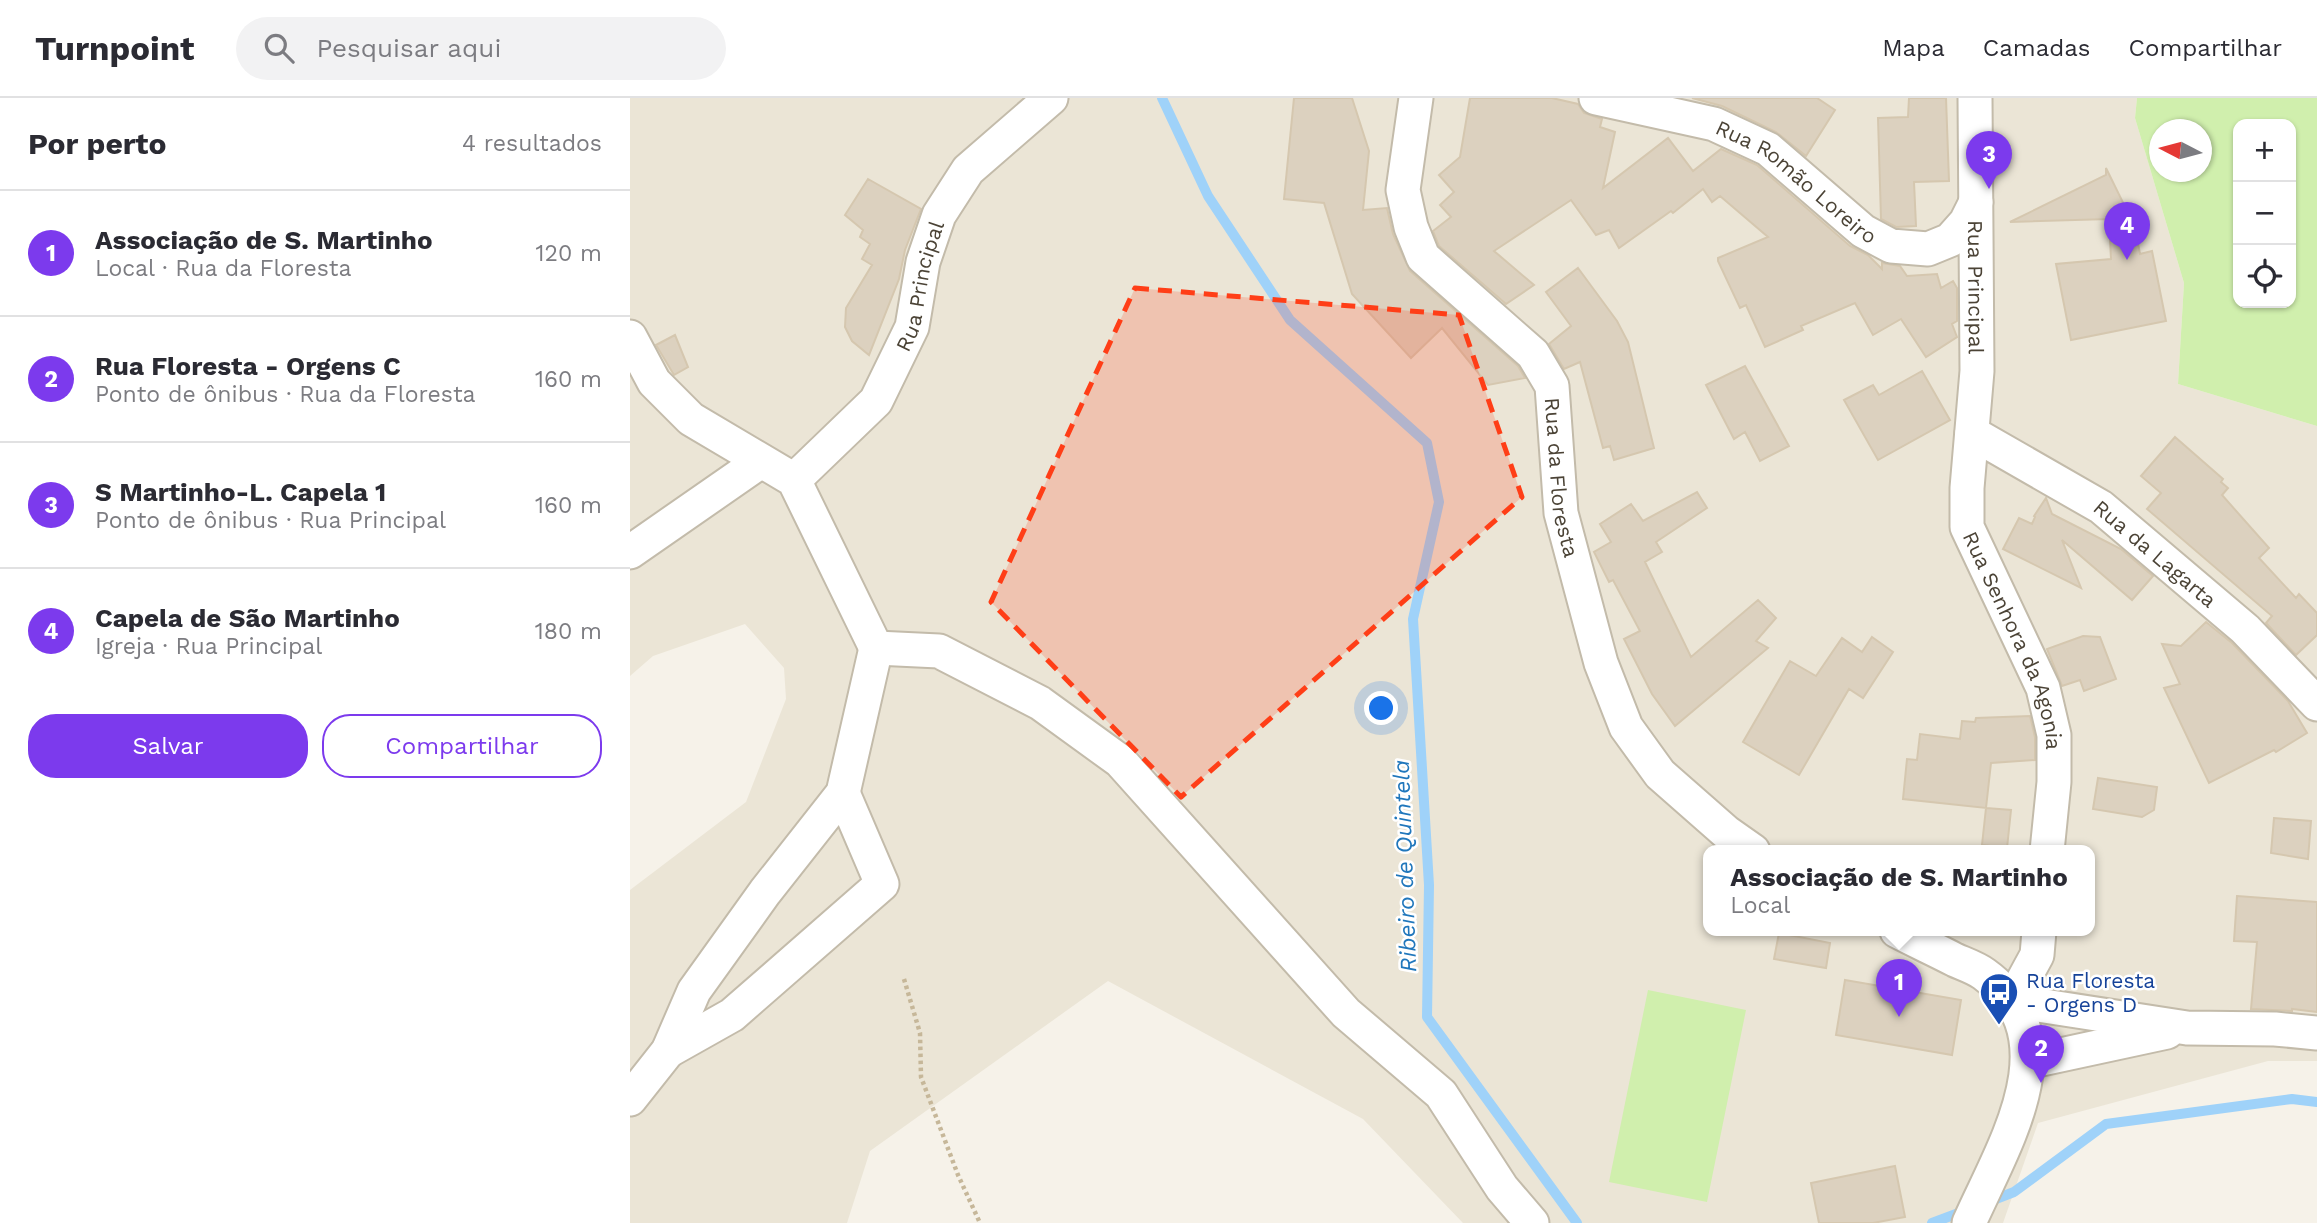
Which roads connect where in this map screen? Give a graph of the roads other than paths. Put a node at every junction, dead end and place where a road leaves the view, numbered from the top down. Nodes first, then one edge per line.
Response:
1 (1051, 98) edge
2 (1416, 98) edge
3 (1596, 98) edge
4 (1975, 98) edge
5 (1976, 202) junction
6 (630, 337) edge
7 (1972, 433) junction
8 (761, 461) junction
9 (794, 480) junction
10 (630, 551) edge
11 (876, 648) junction
12 (2317, 704) edge
13 (843, 793) junction
14 (1744, 845) edge
15 (2048, 845) edge
16 (1907, 936) edge
17 (2039, 936) edge
18 (2012, 1001) junction
19 (2187, 1028) junction
20 (2317, 1033) edge
21 (668, 1051) junction
22 (2028, 1062) junction
23 (630, 1099) edge
24 (1532, 1223) edge
25 (1969, 1223) edge

1 - 9 street, Rua Principal
2 - 14 street, Rua da Floresta
3 - 5 street, Rua Romão Loreiro
4 - 5 street, Rua Principal
5 - 7 street, Rua Principal
6 - 8 street
7 - 12 street, Rua da Lagarta
7 - 15 street, Rua Senhora da Agonia
8 - 9 street
8 - 10 street
9 - 11 street
11 - 13 street
11 - 24 street
13 - 21 street
13 - 21 street
16 - 18 street
17 - 18 street
18 - 19 street
18 - 22 street
19 - 20 street
19 - 22 street
21 - 23 street
22 - 25 street

